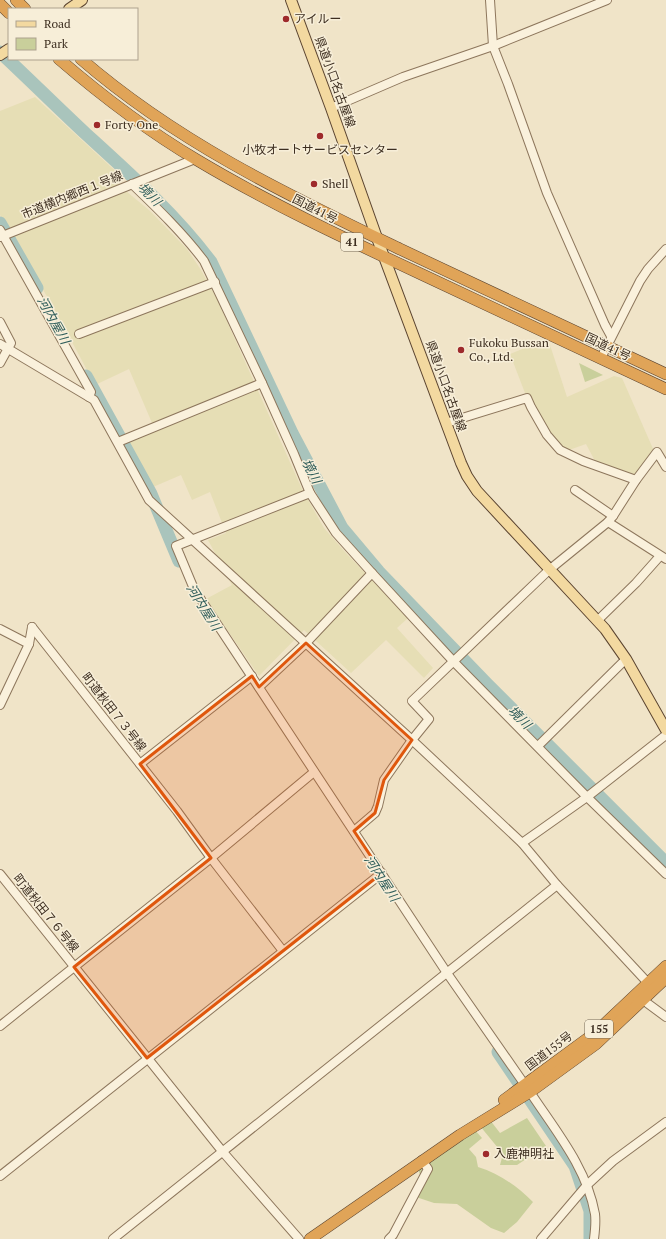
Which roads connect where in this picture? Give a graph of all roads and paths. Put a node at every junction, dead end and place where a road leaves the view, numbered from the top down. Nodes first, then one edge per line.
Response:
1 (16, 0) edge
2 (82, 0) edge
3 (291, 0) edge
4 (490, 0) edge
5 (607, 0) edge
6 (0, 4) edge
7 (24, 8) edge
8 (70, 8) edge
9 (8, 12) edge
10 (493, 46) junction
11 (60, 60) edge
12 (82, 60) edge
13 (331, 108) junction
14 (195, 159) junction
15 (132, 184) junction
16 (1, 234) edge
17 (377, 238) junction
18 (666, 249) edge
19 (384, 257) junction
20 (215, 282) junction
21 (0, 322) edge
22 (79, 334) dead end
23 (609, 341) junction
24 (0, 344) edge
25 (8, 349) junction
26 (601, 358) junction
27 (0, 363) edge
28 (666, 374) edge
29 (262, 383) junction
30 (666, 388) edge
31 (90, 397) junction
32 (446, 423) junction
33 (118, 442) junction
34 (666, 467) edge
35 (636, 480) junction
36 (575, 490) dead end
37 (310, 493) junction
38 (610, 519) junction
39 (194, 539) junction
40 (663, 557) edge
41 (549, 570) junction
42 (372, 573) junction
43 (597, 621) junction
44 (0, 629) edge
45 (306, 643) junction
46 (29, 644) junction
47 (457, 658) junction
48 (626, 659) junction
49 (252, 676) junction
50 (259, 687) junction
51 (0, 705) edge
52 (666, 730) edge
53 (666, 735) edge
54 (412, 740) junction
55 (538, 746) junction
56 (140, 764) junction
57 (314, 772) junction
58 (587, 797) junction
59 (354, 831) junction
60 (522, 843) junction
61 (212, 858) junction
62 (382, 873) junction
63 (0, 874) edge
64 (666, 874) edge
65 (557, 885) junction
66 (283, 951) junction
67 (666, 966) edge
68 (74, 967) junction
69 (447, 973) junction
70 (666, 978) edge
71 (648, 983) junction
72 (643, 1000) junction
73 (666, 1017) edge
74 (0, 1026) edge
75 (147, 1058) junction
76 (528, 1088) junction
77 (666, 1122) edge
78 (222, 1152) junction
79 (422, 1160) junction
80 (0, 1176) edge
81 (587, 1185) junction
82 (113, 1239) edge
83 (299, 1239) edge
84 (310, 1239) edge
85 (389, 1239) edge
86 (541, 1239) edge
87 (594, 1239) edge

1 - 7 highway
2 - 8 main road
3 - 13 main road, 県道小口名古屋線
4 - 10 street
5 - 10 street
6 - 9 highway
10 - 13 street
10 - 23 street
11 - 14 highway, 国道41号 / 41
12 - 17 highway, 国道41号 / 41
13 - 17 main road, 県道小口名古屋線
14 - 15 street, 市道横内郷西１号線
14 - 19 highway, 国道41号 / 41
15 - 16 street, 市道横内郷西１号線
15 - 20 street
16 - 31 street
17 - 19 main road, 県道小口名古屋線
17 - 23 highway, 国道41号 / 41
18 - 23 street
19 - 26 highway, 国道41号 / 41
19 - 32 main road, 県道小口名古屋線
20 - 22 street
20 - 29 street
21 - 25 street
23 - 26 street
23 - 28 highway, 国道41号 / 41
24 - 25 street
25 - 27 street
25 - 31 street
26 - 30 highway, 国道41号 / 41
29 - 33 street
29 - 37 street
31 - 33 street
32 - 35 street
32 - 41 main road, 県道小口名古屋線
33 - 39 street
34 - 35 street
35 - 38 street
36 - 38 street
37 - 39 street
37 - 42 street
38 - 40 street
38 - 41 street
39 - 45 street
39 - 49 street
40 - 43 street
41 - 43 main road, 県道小口名古屋線
41 - 47 street
42 - 45 street
42 - 47 street
43 - 48 main road, 県道小口名古屋線
44 - 46 street
45 - 50 street
45 - 54 street
46 - 51 street
46 - 56 street, 町道秋田７３号線
47 - 54 street
47 - 55 street
48 - 52 main road, 県道小口名古屋線
48 - 55 street
49 - 50 street
49 - 56 street
50 - 57 street
53 - 58 street
54 - 59 street
54 - 60 street
55 - 58 street
56 - 61 street, 町道秋田７３号線
57 - 59 street
57 - 61 street
58 - 60 street
58 - 64 street
59 - 62 street
60 - 65 street
61 - 66 street, 町道秋田７３号線
61 - 68 street
62 - 66 street
62 - 69 street
63 - 68 street, 町道秋田７６号線
65 - 69 street
65 - 71 street
66 - 75 street
67 - 71 highway, 国道155号 / 155
68 - 74 street
68 - 75 street, 町道秋田７６号線
69 - 76 street
69 - 78 street
70 - 72 highway, 国道155号 / 155
71 - 76 highway, 国道155号 / 155
72 - 73 street
72 - 76 highway, 国道155号 / 155
75 - 78 street, 町道秋田７６号線
75 - 80 street
76 - 79 highway, 国道155号 / 155
76 - 81 street
77 - 81 street
78 - 82 street
78 - 83 street, 町道秋田７６号線
79 - 84 highway, 国道155号 / 155
79 - 85 street
81 - 86 street
81 - 87 street

